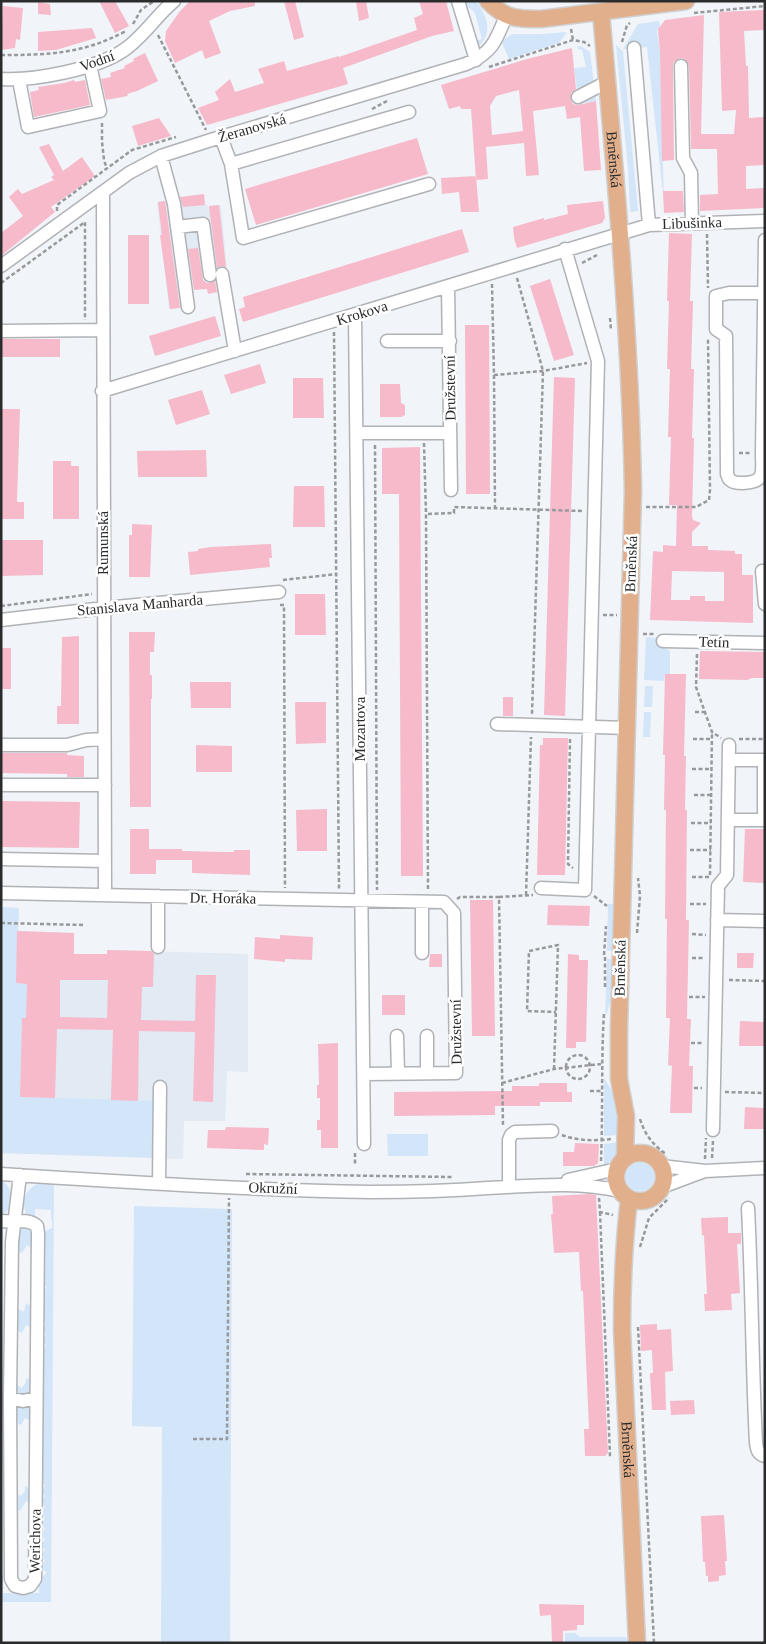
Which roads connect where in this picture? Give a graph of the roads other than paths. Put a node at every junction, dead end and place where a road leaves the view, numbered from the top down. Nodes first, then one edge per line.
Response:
1 (174, 1) edge
2 (458, 1) edge
3 (488, 1) edge
4 (689, 7) edge
5 (601, 12) junction
6 (506, 16) junction
7 (628, 49) road end
8 (481, 64) junction
9 (90, 66) junction
10 (681, 66) dead end
11 (1, 79) edge
12 (19, 80) junction
13 (607, 82) junction
14 (578, 97) dead end
15 (409, 112) dead end
16 (216, 138) junction
17 (161, 156) junction
18 (231, 164) junction
19 (429, 184) dead end
20 (103, 192) junction
21 (765, 220) edge
22 (692, 223) junction
23 (649, 225) junction
24 (177, 227) junction
25 (614, 235) junction
26 (765, 240) edge
27 (565, 249) junction
28 (1, 266) edge
29 (448, 286) junction
30 (764, 293) edge
31 (188, 307) dead end
32 (355, 314) junction
33 (102, 330) junction
34 (1, 331) edge
35 (388, 341) dead end
36 (450, 341) junction
37 (236, 351) junction
38 (102, 391) junction
39 (357, 433) junction
40 (450, 433) junction
41 (451, 490) dead end
42 (762, 571) dead end
43 (279, 592) dead end
44 (765, 604) edge
45 (104, 608) junction
46 (1, 620) edge
47 (663, 640) dead end
48 (765, 643) edge
49 (497, 724) dead end
50 (590, 727) junction
51 (627, 728) junction
52 (104, 739) junction
53 (728, 741) road end
54 (1, 745) edge
55 (728, 760) junction
56 (1, 785) edge
57 (105, 785) junction
58 (728, 820) junction
59 (1, 859) edge
60 (105, 861) junction
61 (541, 888) dead end
62 (1, 893) edge
63 (105, 895) junction
64 (158, 896) junction
65 (425, 896) junction
66 (361, 901) junction
67 (448, 902) joint
68 (717, 920) junction
69 (765, 921) edge
70 (158, 947) dead end
71 (422, 953) dead end
72 (397, 1036) dead end
73 (427, 1036) dead end
74 (398, 1073) junction
75 (428, 1073) junction
76 (364, 1074) junction
77 (160, 1087) dead end
78 (632, 1114) junction
79 (552, 1131) road end
80 (709, 1131) road end
81 (360, 1145) road end
82 (645, 1154) junction
83 (621, 1164) junction
84 (705, 1165) junction
85 (661, 1166) junction
86 (765, 1168) edge
87 (1, 1174) edge
88 (20, 1175) junction
89 (159, 1184) junction
90 (546, 1184) junction
91 (509, 1187) junction
92 (666, 1191) junction
93 (630, 1197) junction
94 (748, 1208) dead end
95 (7, 1221) edge
96 (10, 1398) junction
97 (36, 1398) junction
98 (765, 1456) edge
99 (637, 1643) edge

1 - 9 street, Vodní
2 - 8 street
3 - 6 main road
4 - 5 main road
5 - 6 main road
5 - 13 main road, Brněnská
6 - 8 street, Žeranovská
7 - 23 street
8 - 16 street, Žeranovská
9 - 12 street, Vodní
9 - 12 street
10 - 22 street
11 - 12 street, Vodní
13 - 14 street
13 - 25 main road, Brněnská
15 - 18 street
16 - 17 street, Žeranovská
16 - 18 street
17 - 20 street, Žeranovská
17 - 24 street
18 - 19 street
20 - 28 street, Žeranovská
20 - 33 street, Rumunská
21 - 22 street, Libušinka
22 - 23 street, Libušinka
23 - 25 street, Libušinka
24 - 31 street
24 - 37 street
25 - 27 street, Krokova
25 - 51 main road, Brněnská
26 - 30 street
27 - 29 street, Krokova
27 - 50 street
29 - 32 street, Krokova
29 - 36 street, Družstevní
30 - 30 street
32 - 37 street, Krokova
32 - 39 street, Mozartova
33 - 34 street
33 - 38 street, Rumunská
35 - 36 street
36 - 40 street, Družstevní
37 - 38 street, Krokova
38 - 45 street, Rumunská
39 - 40 street
39 - 66 street, Mozartova
40 - 41 street, Družstevní
42 - 44 street
43 - 45 street, Stanislava Manharda
45 - 46 street, Stanislava Manharda
45 - 52 street, Rumunská
47 - 48 street, Tetín
49 - 50 street
50 - 51 street
50 - 61 street
51 - 78 main road, Brněnská
52 - 54 street
52 - 57 street, Rumunská
53 - 55 street
55 - 58 street
55 - 58 street
56 - 57 street
57 - 60 street, Rumunská
58 - 68 street
59 - 60 street
60 - 63 street, Rumunská
62 - 63 street, Dr. Horáka
63 - 64 street, Dr. Horáka
64 - 66 street, Dr. Horáka
64 - 70 street
65 - 66 street, Dr. Horáka
65 - 67 street, Dr. Horáka
65 - 71 street
66 - 76 street, Mozartova
67 - 75 street, Družstevní
68 - 69 street
68 - 80 street
72 - 74 street
73 - 75 street
74 - 75 street, Družstevní
74 - 76 street, Družstevní
76 - 81 street, Mozartova
77 - 89 street
78 - 82 main road, Brněnská
78 - 83 main road, Brněnská
79 - 91 street
82 - 83 main road
82 - 85 main road
83 - 90 street, Okružní
83 - 93 main road
84 - 85 street
84 - 86 street
84 - 92 street
85 - 92 main road
87 - 88 street, Okružní
88 - 89 street, Okružní
88 - 95 street, Werichova
89 - 91 street, Okružní
90 - 91 street, Okružní
90 - 93 street, Okružní
92 - 93 main road
93 - 99 main road, Brněnská
94 - 98 street
95 - 96 street, Werichova
95 - 97 street, Werichova
96 - 97 street
96 - 97 street, Werichova

